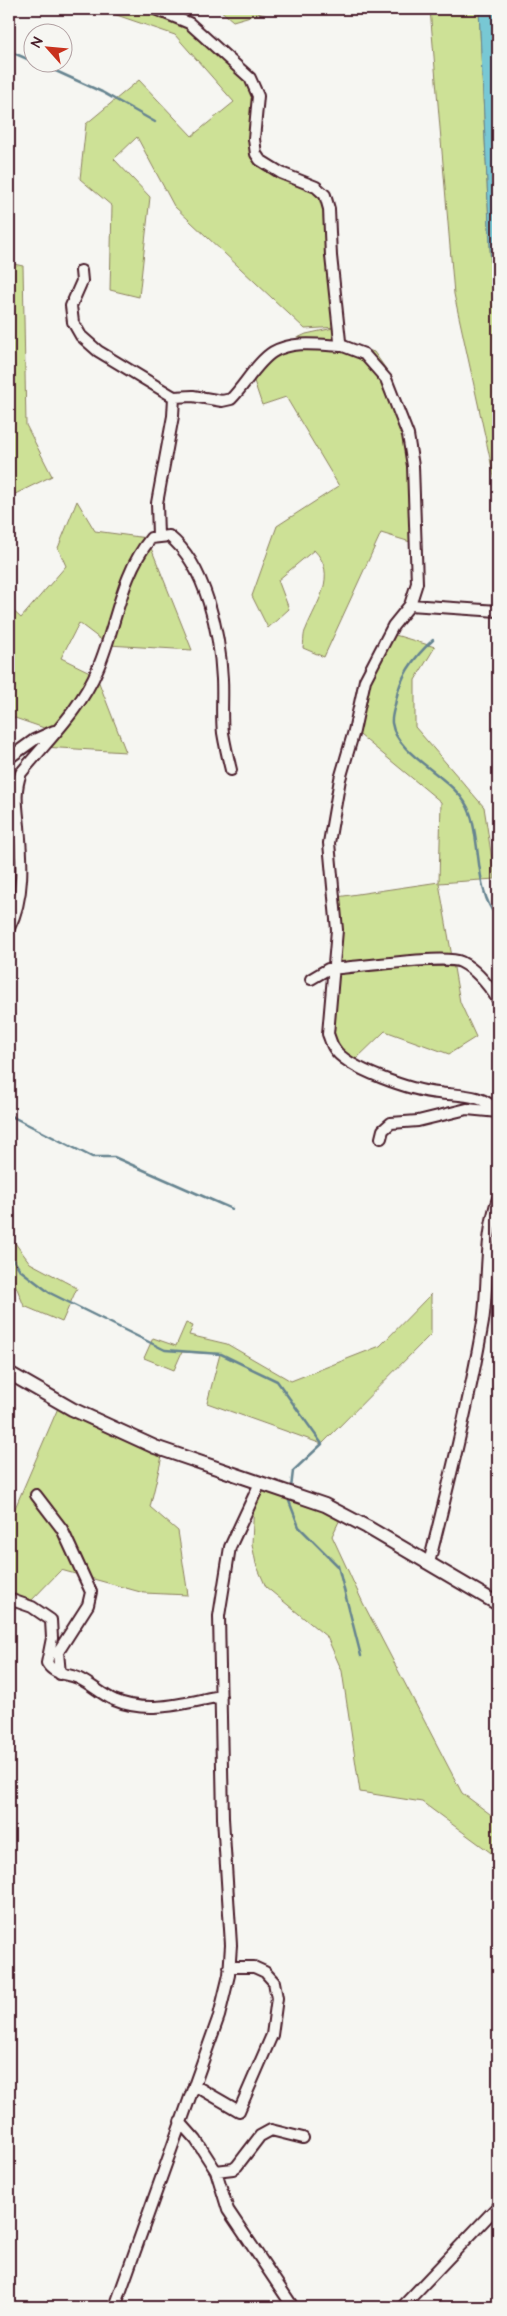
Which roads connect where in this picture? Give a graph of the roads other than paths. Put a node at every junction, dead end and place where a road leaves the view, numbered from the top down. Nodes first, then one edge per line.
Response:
1 (155, 9) edge
2 (81, 271) dead end
3 (343, 346) junction
4 (174, 397) junction
5 (158, 536) junction
6 (410, 605) junction
7 (498, 611) edge
8 (57, 730) junction
9 (9, 758) edge
10 (231, 770) dead end
11 (9, 928) edge
12 (336, 969) junction
13 (311, 979) dead end
14 (498, 1000) edge
15 (498, 1112) edge
16 (381, 1138) dead end
17 (498, 1198) edge
18 (9, 1373) edge
19 (260, 1483) junction
20 (36, 1495) dead end
21 (428, 1563) junction
22 (9, 1599) edge
23 (498, 1604) edge
24 (60, 1674) junction
25 (221, 1696) junction
26 (229, 1967) junction
27 (194, 2085) junction
28 (180, 2122) junction
29 (304, 2138) dead end
30 (216, 2171) junction
31 (498, 2206) edge
32 (115, 2307) edge
33 (293, 2307) edge
34 (402, 2307) edge

1 - 3 street
2 - 4 street
3 - 4 street
3 - 6 street
4 - 5 street
5 - 8 street
5 - 10 street
6 - 7 street
6 - 12 street
8 - 9 street
8 - 11 street
12 - 13 street
12 - 14 street
12 - 15 street
15 - 16 street
17 - 21 street
18 - 19 street
19 - 21 street
19 - 25 street
20 - 24 street
21 - 23 street
22 - 24 street
24 - 25 street
25 - 26 street
26 - 27 street
26 - 27 street
27 - 28 street
28 - 30 street
28 - 32 street
29 - 30 street
30 - 33 street
31 - 34 street

